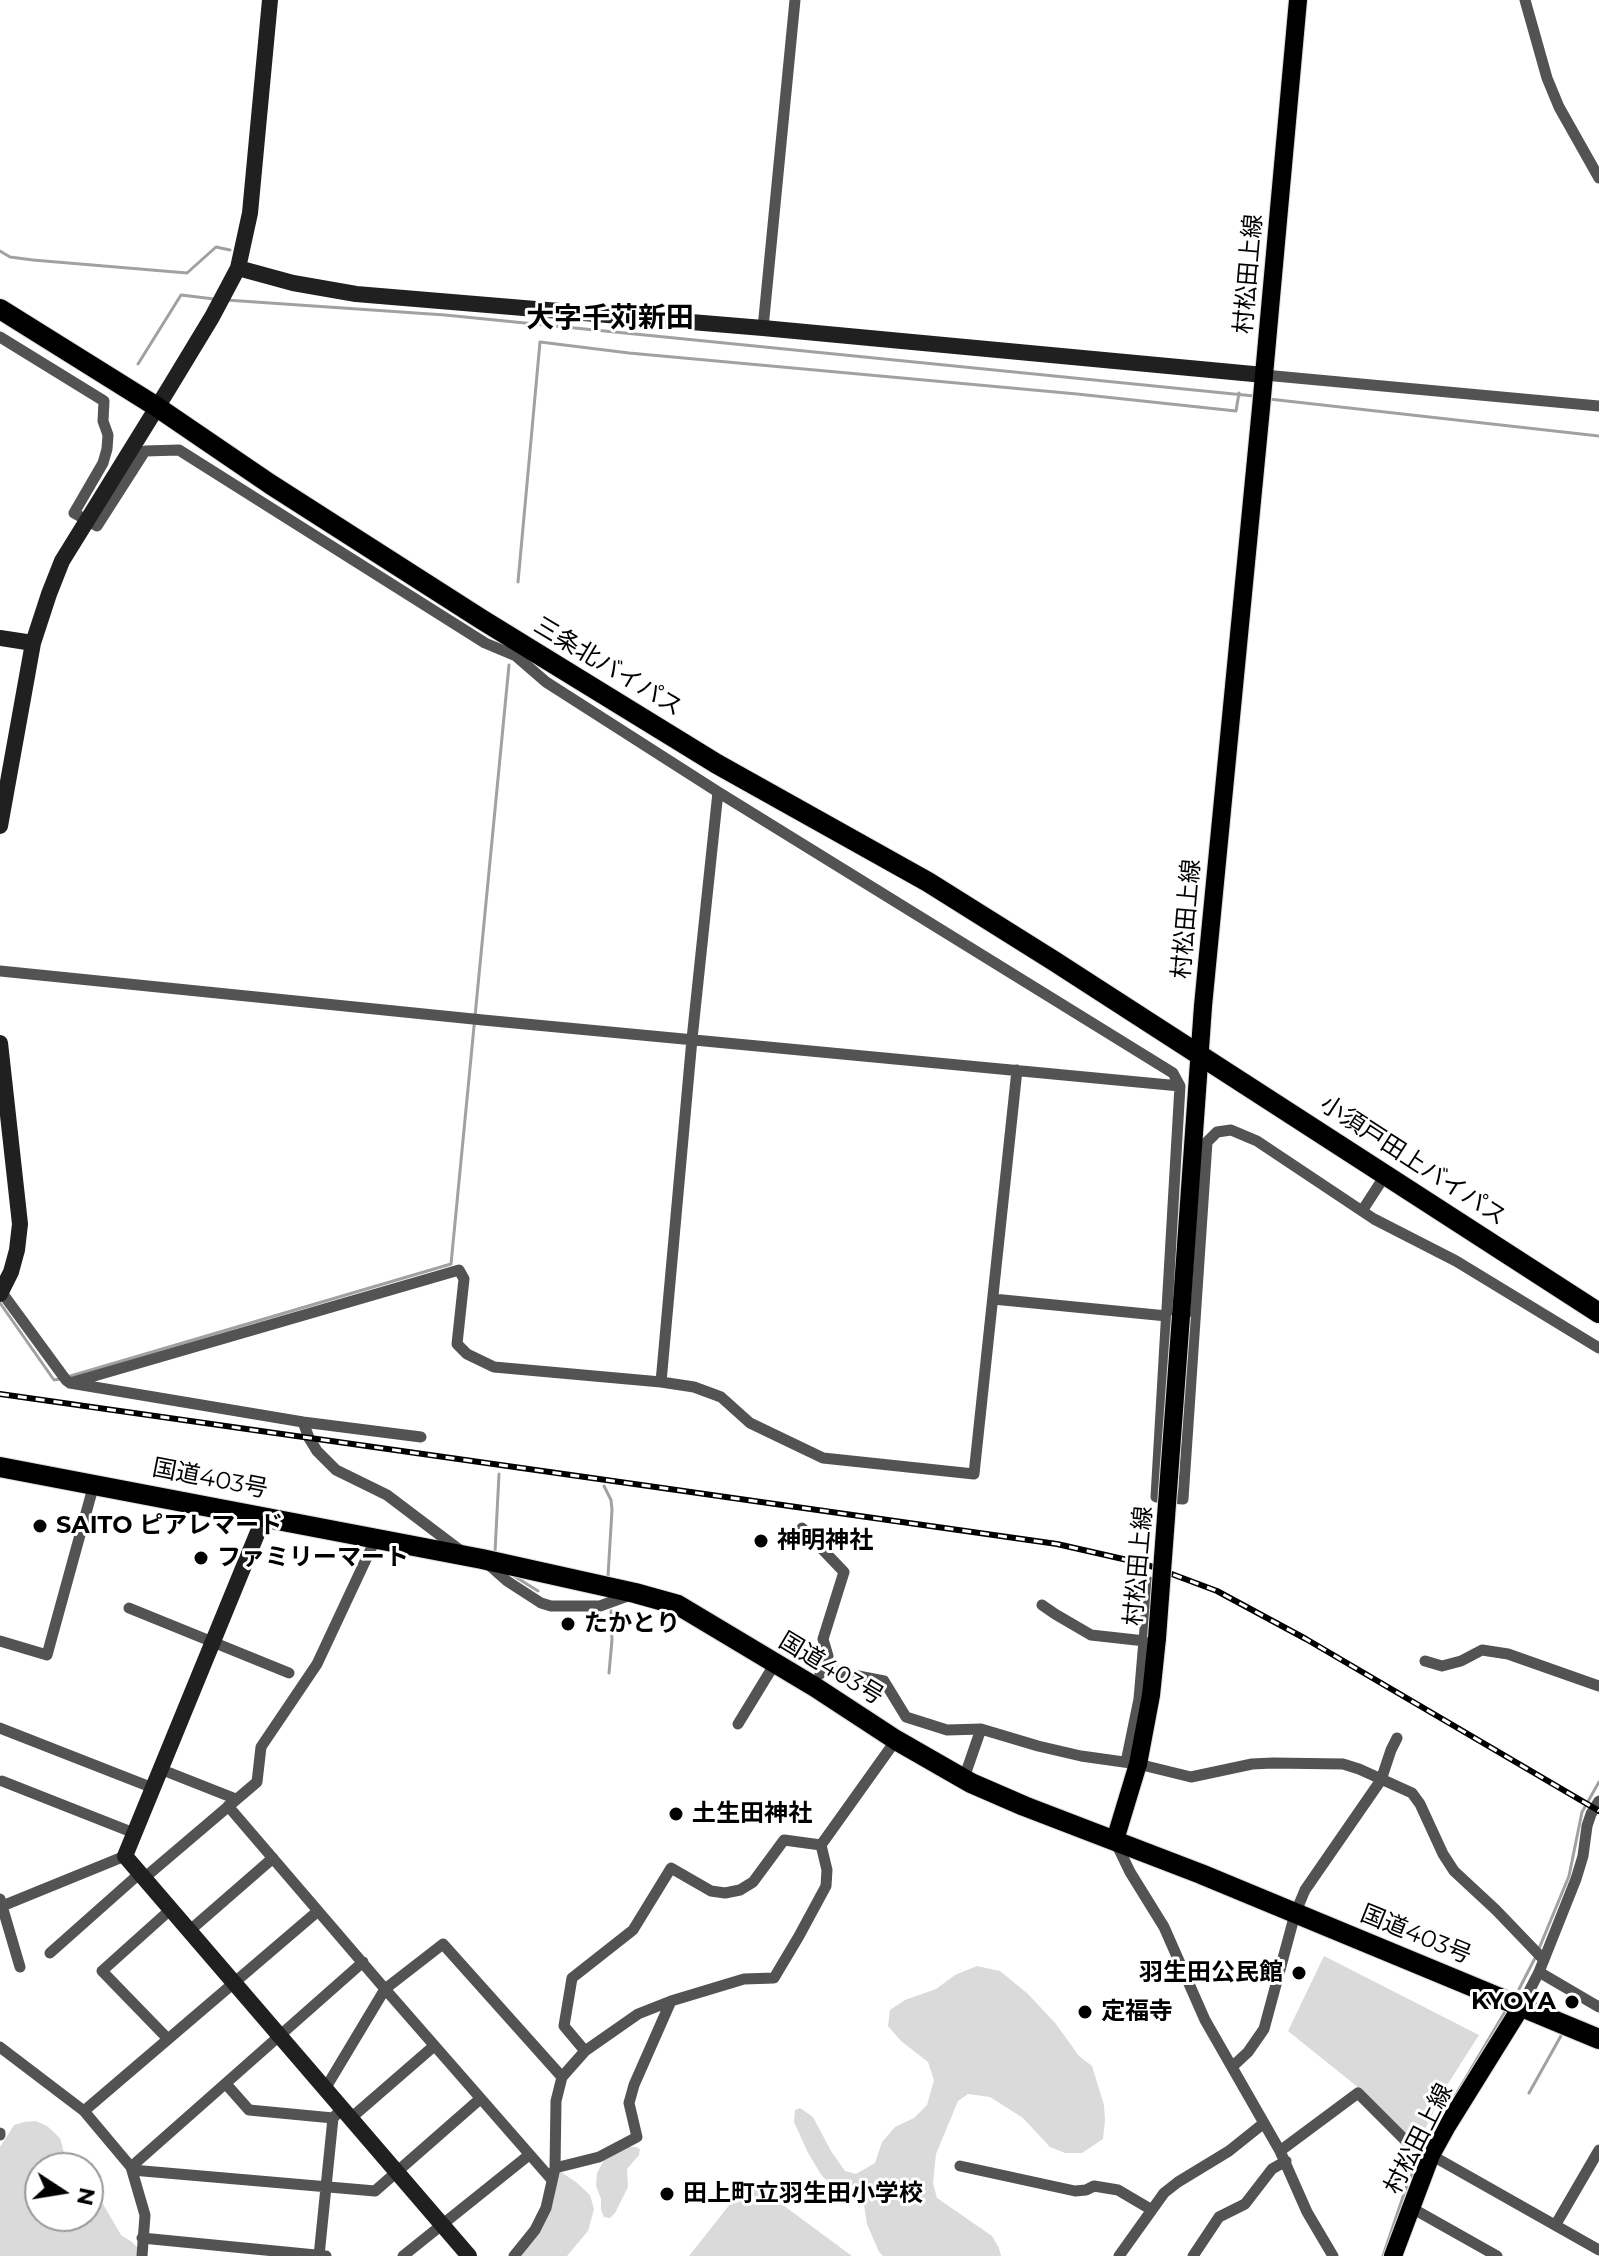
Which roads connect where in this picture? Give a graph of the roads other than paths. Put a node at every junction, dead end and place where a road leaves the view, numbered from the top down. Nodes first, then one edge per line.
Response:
1 (270, 0) edge
2 (795, 0) edge
3 (1298, 0) edge
4 (1525, 0) edge
5 (1599, 178) edge
6 (238, 268) junction
7 (0, 309) edge
8 (763, 328) junction
9 (0, 337) edge
10 (1263, 391) junction
11 (1599, 406) edge
12 (157, 407) junction
13 (87, 520) junction
14 (0, 638) edge
15 (33, 643) junction
16 (718, 792) junction
17 (2, 806) edge
18 (0, 826) edge
19 (0, 971) edge
20 (692, 1039) junction
21 (0, 1043) edge
22 (1199, 1053) junction
23 (1017, 1070) junction
24 (1180, 1086) junction
25 (1386, 1174) junction
26 (1362, 1211) junction
27 (0, 1292) edge
28 (993, 1299) junction
29 (1599, 1313) edge
30 (1174, 1316) junction
31 (1599, 1348) edge
32 (661, 1382) junction
33 (70, 1383) junction
34 (303, 1422) junction
35 (421, 1437) dead end
36 (0, 1467) edge
37 (95, 1483) junction
38 (264, 1517) junction
39 (802, 1528) dead end
40 (376, 1538) junction
41 (475, 1558) junction
42 (1149, 1582) dead end
43 (635, 1593) junction
44 (1042, 1605) dead end
45 (129, 1608) dead end
46 (1151, 1640) junction
47 (0, 1641) edge
48 (212, 1641) junction
49 (1425, 1661) dead end
50 (774, 1665) junction
51 (289, 1673) dead end
52 (818, 1678) junction
53 (1599, 1686) edge
54 (738, 1724) dead end
55 (0, 1728) edge
56 (981, 1729) junction
57 (1397, 1738) dead end
58 (896, 1740) junction
59 (1132, 1763) junction
60 (160, 1769) junction
61 (964, 1778) junction
62 (1381, 1780) junction
63 (2, 1781) dead end
64 (153, 1788) junction
65 (1599, 1801) edge
66 (232, 1803) junction
67 (134, 1833) junction
68 (1115, 1840) junction
69 (821, 1845) junction
70 (125, 1856) junction
71 (273, 1858) junction
72 (141, 1876) junction
73 (1, 1904) edge
74 (170, 1910) junction
75 (318, 1911) junction
76 (1295, 1914) junction
77 (188, 1932) junction
78 (50, 1953) dead end
79 (363, 1962) junction
80 (1542, 1966) junction
81 (20, 1967) dead end
82 (233, 1984) junction
83 (385, 1989) junction
84 (671, 2001) junction
85 (1521, 2007) junction
86 (1599, 2007) edge
87 (278, 2036) junction
88 (168, 2039) junction
89 (1599, 2039) edge
90 (434, 2046) junction
91 (0, 2047) edge
92 (585, 2051) junction
93 (1232, 2067) junction
94 (562, 2077) junction
95 (226, 2084) junction
96 (325, 2089) junction
97 (480, 2099) junction
98 (84, 2111) junction
99 (342, 2115) junction
100 (1264, 2123) junction
101 (1599, 2150) edge
102 (1424, 2153) junction
103 (529, 2155) junction
104 (1283, 2156) junction
105 (960, 2166) dead end
106 (131, 2168) junction
107 (397, 2173) junction
108 (554, 2174) junction
109 (326, 2187) junction
110 (1410, 2207) junction
111 (1152, 2210) junction
112 (442, 2224) junction
113 (1556, 2224) junction
114 (142, 2238) junction
115 (1599, 2250) edge
116 (142, 2256) edge
117 (319, 2256) edge
118 (326, 2256) edge
119 (403, 2256) edge
120 (469, 2256) edge
121 (514, 2256) edge
122 (1119, 2256) edge
123 (1193, 2256) edge
124 (1333, 2256) edge
125 (1393, 2256) edge
126 (1497, 2256) edge

1 - 6 street
2 - 8 street
3 - 10 main road, 村松田上線
4 - 5 street
6 - 8 street
6 - 12 street
7 - 12 highway, 三条北バイパス
8 - 10 street
9 - 13 street
10 - 11 street
10 - 22 main road, 村松田上線
12 - 13 street
12 - 22 highway, 三条北バイパス
13 - 15 street
13 - 16 street
14 - 15 street
15 - 17 street
16 - 20 street
16 - 24 street
17 - 18 street
19 - 20 street
20 - 23 street
20 - 32 street
21 - 27 street
22 - 25 highway, 小須戸田上バイパス
22 - 30 main road, 村松田上線
23 - 24 street
23 - 28 street
24 - 30 street
25 - 26 street
25 - 29 highway, 小須戸田上バイパス
26 - 30 street
26 - 31 street
27 - 33 street
28 - 30 street
28 - 32 street
30 - 46 main road, 村松田上線, bridge
32 - 33 street
33 - 34 street
34 - 35 street
34 - 41 street
36 - 37 highway, 国道403号
37 - 38 highway, 国道403号
37 - 47 street
38 - 40 highway, 国道403号
38 - 48 street
39 - 52 street
40 - 41 highway, 国道403号
40 - 66 street
41 - 43 highway, 国道403号
41 - 43 street
42 - 46 street
43 - 50 highway, 国道403号
44 - 46 street
45 - 48 street
46 - 59 main road, 村松田上線
48 - 51 street
48 - 60 street
49 - 53 street
50 - 52 highway, 国道403号
50 - 54 street
52 - 56 street
52 - 58 highway, 国道403号
55 - 64 street
56 - 59 street
56 - 61 street
57 - 62 street
58 - 61 highway, 国道403号
58 - 69 street
59 - 62 street
59 - 68 main road, 村松田上線
60 - 64 street
60 - 66 street
61 - 68 highway, 国道403号
62 - 76 street
62 - 80 street
63 - 67 street
64 - 67 street
65 - 80 street
66 - 71 street
66 - 72 street
67 - 70 street
68 - 76 highway, 国道403号
68 - 93 street
69 - 84 street
69 - 92 street
70 - 72 street
70 - 73 street
71 - 75 street
71 - 77 street
72 - 74 street
72 - 78 street
73 - 81 street
74 - 77 street
74 - 88 street
75 - 79 street
75 - 82 street
76 - 85 highway, 国道403号
76 - 93 street
77 - 82 street
79 - 83 street
79 - 87 street
80 - 85 street
80 - 86 street
82 - 87 street
82 - 88 street
83 - 90 street
83 - 94 street
83 - 96 street
84 - 92 street
84 - 108 street
85 - 89 highway, 国道403号
85 - 102 main road, 村松田上線
87 - 95 street
87 - 96 street
88 - 98 street
90 - 97 street
90 - 99 street
91 - 98 street
92 - 94 street
93 - 100 street
94 - 108 street
95 - 99 street
95 - 106 street
96 - 99 street
97 - 103 street
97 - 107 street
98 - 106 street
99 - 107 street
99 - 109 street
100 - 104 street
100 - 111 street
101 - 113 street
102 - 104 street
102 - 110 main road, 村松田上線
102 - 113 street
103 - 108 street
103 - 112 street
104 - 123 street
104 - 124 street
105 - 111 street
106 - 109 street
106 - 114 street
107 - 109 street
107 - 112 street
108 - 121 street
109 - 117 street
110 - 125 main road, 村松田上線
110 - 126 street
111 - 122 street
112 - 119 street
112 - 120 street
113 - 115 street
114 - 116 street
114 - 117 street
117 - 118 street

